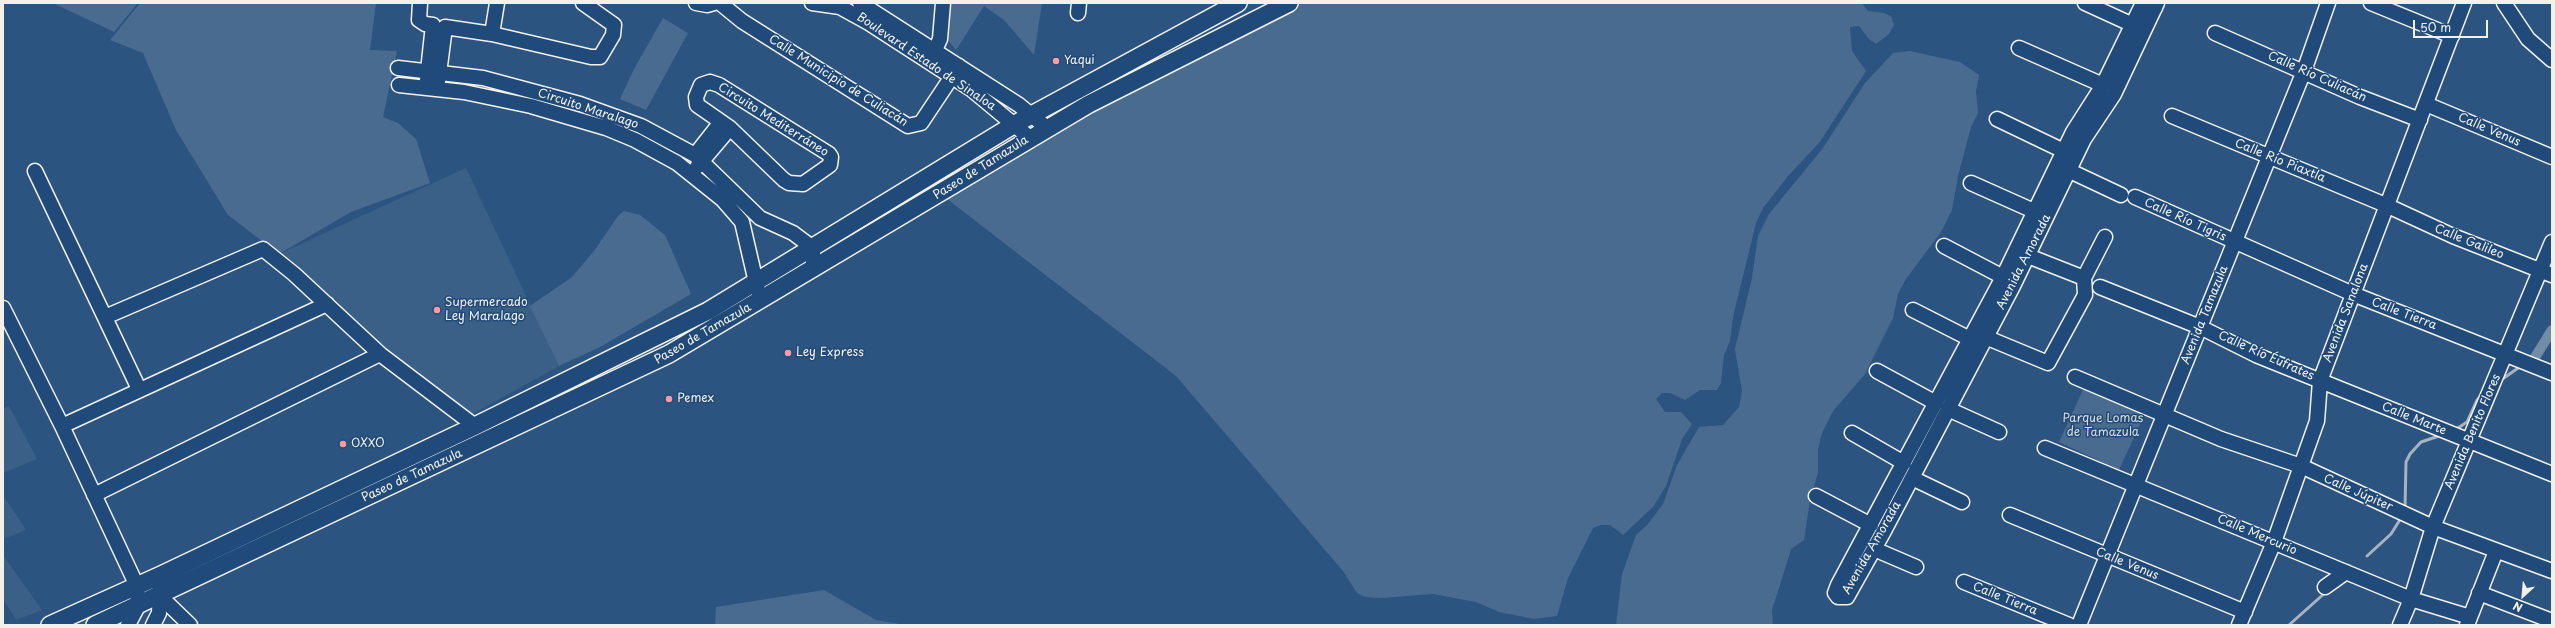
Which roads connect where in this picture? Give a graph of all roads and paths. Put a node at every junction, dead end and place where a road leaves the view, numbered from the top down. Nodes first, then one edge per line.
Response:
1 (420, 3) edge
2 (497, 3) edge
3 (584, 3) edge
4 (696, 3) edge
5 (714, 3) edge
6 (720, 3) edge
7 (812, 3) edge
8 (860, 3) edge
9 (943, 3) edge
10 (1238, 3) edge
11 (1290, 3) edge
12 (2085, 3) edge
13 (2328, 3) edge
14 (2371, 3) edge
15 (2464, 3) edge
16 (2504, 3) edge
17 (2152, 5) edge
18 (873, 12) edge
19 (2133, 25) junction
20 (439, 26) junction
21 (2215, 33) dead end
22 (492, 34) junction
23 (2452, 36) junction
24 (2019, 48) dead end
25 (936, 51) junction
26 (2552, 60) edge
27 (929, 63) junction
28 (398, 68) dead end
29 (434, 71) junction
30 (2304, 71) junction
31 (955, 72) junction
32 (399, 85) dead end
33 (2103, 85) junction
34 (431, 88) junction
35 (2426, 104) junction
36 (610, 114) junction
37 (1031, 115) junction
38 (2172, 116) dead end
39 (1997, 119) dead end
40 (2420, 120) junction
41 (1015, 124) junction
42 (725, 125) junction
43 (641, 126) junction
44 (606, 128) junction
45 (1047, 128) junction
46 (1030, 138) junction
47 (635, 140) junction
48 (2070, 154) junction
49 (2269, 156) junction
50 (2552, 157) edge
51 (698, 158) junction
52 (36, 171) dead end
53 (689, 171) junction
54 (2070, 171) junction
55 (1971, 183) dead end
56 (727, 194) junction
57 (2388, 206) junction
58 (2036, 212) junction
59 (760, 218) junction
60 (743, 229) junction
61 (2105, 237) dead end
62 (2235, 242) junction
63 (2552, 242) edge
64 (1944, 246) dead end
65 (813, 248) junction
66 (2028, 256) junction
67 (813, 269) junction
68 (2546, 273) edge
69 (2003, 277) junction
70 (2084, 278) junction
71 (756, 282) junction
72 (2100, 287) dead end
73 (2353, 294) junction
74 (761, 301) junction
75 (327, 304) junction
76 (3, 308) edge
77 (1913, 310) dead end
78 (105, 317) junction
79 (2200, 326) junction
80 (668, 332) junction
81 (1976, 336) junction
82 (380, 354) junction
83 (2506, 355) junction
84 (1876, 371) dead end
85 (2552, 373) edge
86 (628, 375) junction
87 (2075, 377) dead end
88 (2320, 381) junction
89 (139, 389) junction
90 (1942, 406) junction
91 (2165, 414) junction
92 (62, 426) junction
93 (475, 426) junction
94 (1999, 432) dead end
95 (1852, 433) dead end
96 (2469, 441) junction
97 (428, 448) junction
98 (2046, 448) dead end
99 (436, 464) junction
100 (1904, 464) junction
101 (2301, 466) junction
102 (2552, 474) edge
103 (1912, 478) junction
104 (2136, 484) junction
105 (94, 495) junction
106 (1816, 496) dead end
107 (1962, 502) dead end
108 (1879, 510) junction
109 (2010, 516) dead end
110 (1891, 517) junction
111 (1871, 524) junction
112 (2433, 526) junction
113 (2274, 542) junction
114 (1874, 549) junction
115 (2496, 551) junction
116 (2107, 556) junction
117 (1916, 567) dead end
118 (2552, 571) edge
119 (2346, 572) junction
120 (161, 575) junction
121 (1964, 582) dead end
122 (137, 586) junction
123 (2325, 588) dead end
124 (2479, 593) junction
125 (160, 596) junction
126 (2411, 598) junction
127 (138, 606) junction
128 (2245, 612) junction
129 (2468, 621) edge
130 (2552, 621) edge
131 (50, 625) edge
132 (95, 625) edge
133 (128, 625) edge
134 (153, 625) edge
135 (190, 625) edge
136 (2069, 625) edge
137 (2079, 625) edge
138 (2239, 625) edge
139 (2400, 625) edge

1 - 20 street
2 - 22 street
3 - 22 street
4 - 5 street
6 - 31 street, Calle Municipio de Culiacán
7 - 18 street, Boulevard Estado de Sinaloa
8 - 18 street, Boulevard Estado de Sinaloa
9 - 25 street
10 - 37 main road, Paseo de Tamazula
11 - 45 main road, Paseo de Tamazula
12 - 19 street
13 - 30 street, Avenida Tamazula
14 - 23 street
15 - 23 street, Avenida Sanalona
16 - 26 street
17 - 19 street, Avenida Amorada
17 - 48 street, Avenida Amorada
18 - 25 street, Boulevard Estado de Sinaloa
18 - 27 street, Boulevard Estado de Sinaloa
19 - 33 street, Avenida Amorada
20 - 22 street
20 - 29 street
21 - 30 street, Calle Río Culiacán
23 - 35 street, Avenida Sanalona
24 - 33 street
25 - 27 street
25 - 31 street, Boulevard Estado de Sinaloa
27 - 31 street, Boulevard Estado de Sinaloa
28 - 29 street, Circuito Maralago
29 - 34 street
29 - 36 street, Circuito Maralago
30 - 40 street, Calle Río Culiacán
30 - 49 street, Avenida Tamazula
31 - 37 street, Boulevard Estado de Sinaloa
31 - 41 street, Boulevard Estado de Sinaloa
32 - 34 street, Circuito Maralago
33 - 48 street, Avenida Amorada
34 - 44 street, Circuito Maralago
35 - 40 street, Avenida Sanalona
35 - 50 street, Calle Venus
36 - 43 street, Circuito Maralago
36 - 44 street
37 - 41 main road, Paseo de Tamazula
37 - 45 street, Boulevard Estado de Sinaloa
38 - 49 street, Calle Río Piaxtla
39 - 48 street
40 - 57 street, Avenida Sanalona
41 - 46 street, Boulevard Estado de Sinaloa
41 - 65 main road, Paseo de Tamazula
42 - 42 street, Circuito Mediterráneo
42 - 51 street
43 - 47 street
43 - 51 street, Circuito Maralago
44 - 47 street, Circuito Maralago
45 - 46 main road, Paseo de Tamazula
46 - 67 main road, Paseo de Tamazula
47 - 53 street, Circuito Maralago
48 - 54 street, Avenida Amorada
48 - 58 street, Avenida Amorada
49 - 57 street, Calle Río Piaxtla
49 - 62 street, Avenida Tamazula
51 - 53 street
51 - 56 street, Circuito Maralago
52 - 78 street
53 - 56 street, Circuito Maralago
54 - 62 street, Calle Río Tigris
54 - 66 street, Avenida Amorada
55 - 58 street
56 - 59 street, Circuito Maralago
56 - 60 street, Circuito Maralago
57 - 68 street, Calle Galileo
57 - 73 street, Avenida Sanalona
58 - 69 street, Avenida Amorada
59 - 60 street
59 - 65 street, Circuito Maralago
60 - 71 street, Circuito Maralago
61 - 70 street
62 - 73 street, Calle Tierra
62 - 79 street, Avenida Tamazula
63 - 68 street, Avenida Benito Flores
64 - 69 street
65 - 67 street
65 - 71 main road, Paseo de Tamazula
66 - 70 street
66 - 81 street, Avenida Amorada
67 - 74 main road, Paseo de Tamazula
68 - 83 street, Avenida Benito Flores
69 - 81 street, Avenida Amorada
70 - 81 street
71 - 74 street, Circuito Maralago
71 - 80 main road, Paseo de Tamazula
72 - 79 street, Calle Río Éufrates
73 - 83 street, Calle Tierra
73 - 88 street, Avenida Sanalona
74 - 86 main road, Paseo de Tamazula
75 - 78 street
75 - 82 street
75 - 89 street
76 - 92 street
77 - 81 street
78 - 89 street
79 - 88 street, Calle Río Éufrates
79 - 91 street, Avenida Tamazula
80 - 86 main road
80 - 93 main road, Paseo de Tamazula
81 - 90 street, Avenida Amorada
82 - 93 street
82 - 105 street
83 - 85 street, Calle Tierra
83 - 96 street, Avenida Benito Flores
84 - 90 street
86 - 99 main road, Paseo de Tamazula
87 - 91 street, Calle Júpiter
88 - 96 street, Calle Marte
88 - 101 street, Avenida Sanalona
89 - 92 street
90 - 94 street
90 - 100 street, Avenida Amorada
90 - 103 street, Avenida Amorada
91 - 101 street, Calle Júpiter
91 - 104 street, Avenida Tamazula
92 - 105 street
93 - 97 main road, Paseo de Tamazula
95 - 100 street
96 - 102 street, Calle Marte
96 - 112 street, Avenida Benito Flores
97 - 99 main road
97 - 120 main road, Paseo de Tamazula
98 - 104 street, Calle Mercurio
99 - 125 main road, Paseo de Tamazula
100 - 108 street, Avenida Amorada
101 - 112 street, Calle Júpiter
101 - 113 street, Avenida Sanalona
103 - 107 street
103 - 110 street, Avenida Amorada
104 - 113 street, Calle Mercurio
104 - 116 street, Avenida Tamazula
105 - 122 street
106 - 111 street
108 - 110 street
108 - 111 street, Avenida Amorada
109 - 116 street, Calle Venus
110 - 114 street, Avenida Amorada
111 - 114 street, Avenida Amorada
112 - 115 street, Calle Júpiter
112 - 126 street, Avenida Benito Flores
113 - 119 street, Calle Mercurio
113 - 128 street, Avenida Sanalona
114 - 117 street
115 - 118 street, Calle Júpiter
115 - 124 street
116 - 128 street, Calle Venus
116 - 137 street, Avenida Tamazula
119 - 123 street
119 - 126 street, Calle Mercurio
120 - 122 main road, Paseo de Tamazula
120 - 125 street
121 - 136 street, Calle Tierra
122 - 127 street
122 - 131 main road, Paseo de Tamazula
124 - 129 street
124 - 130 street
125 - 127 main road, Paseo de Tamazula
125 - 134 street
125 - 135 street
126 - 129 street, Calle Mercurio
126 - 139 street, Avenida Benito Flores
127 - 132 main road, Paseo de Tamazula
127 - 133 street
128 - 138 street, Avenida Sanalona

